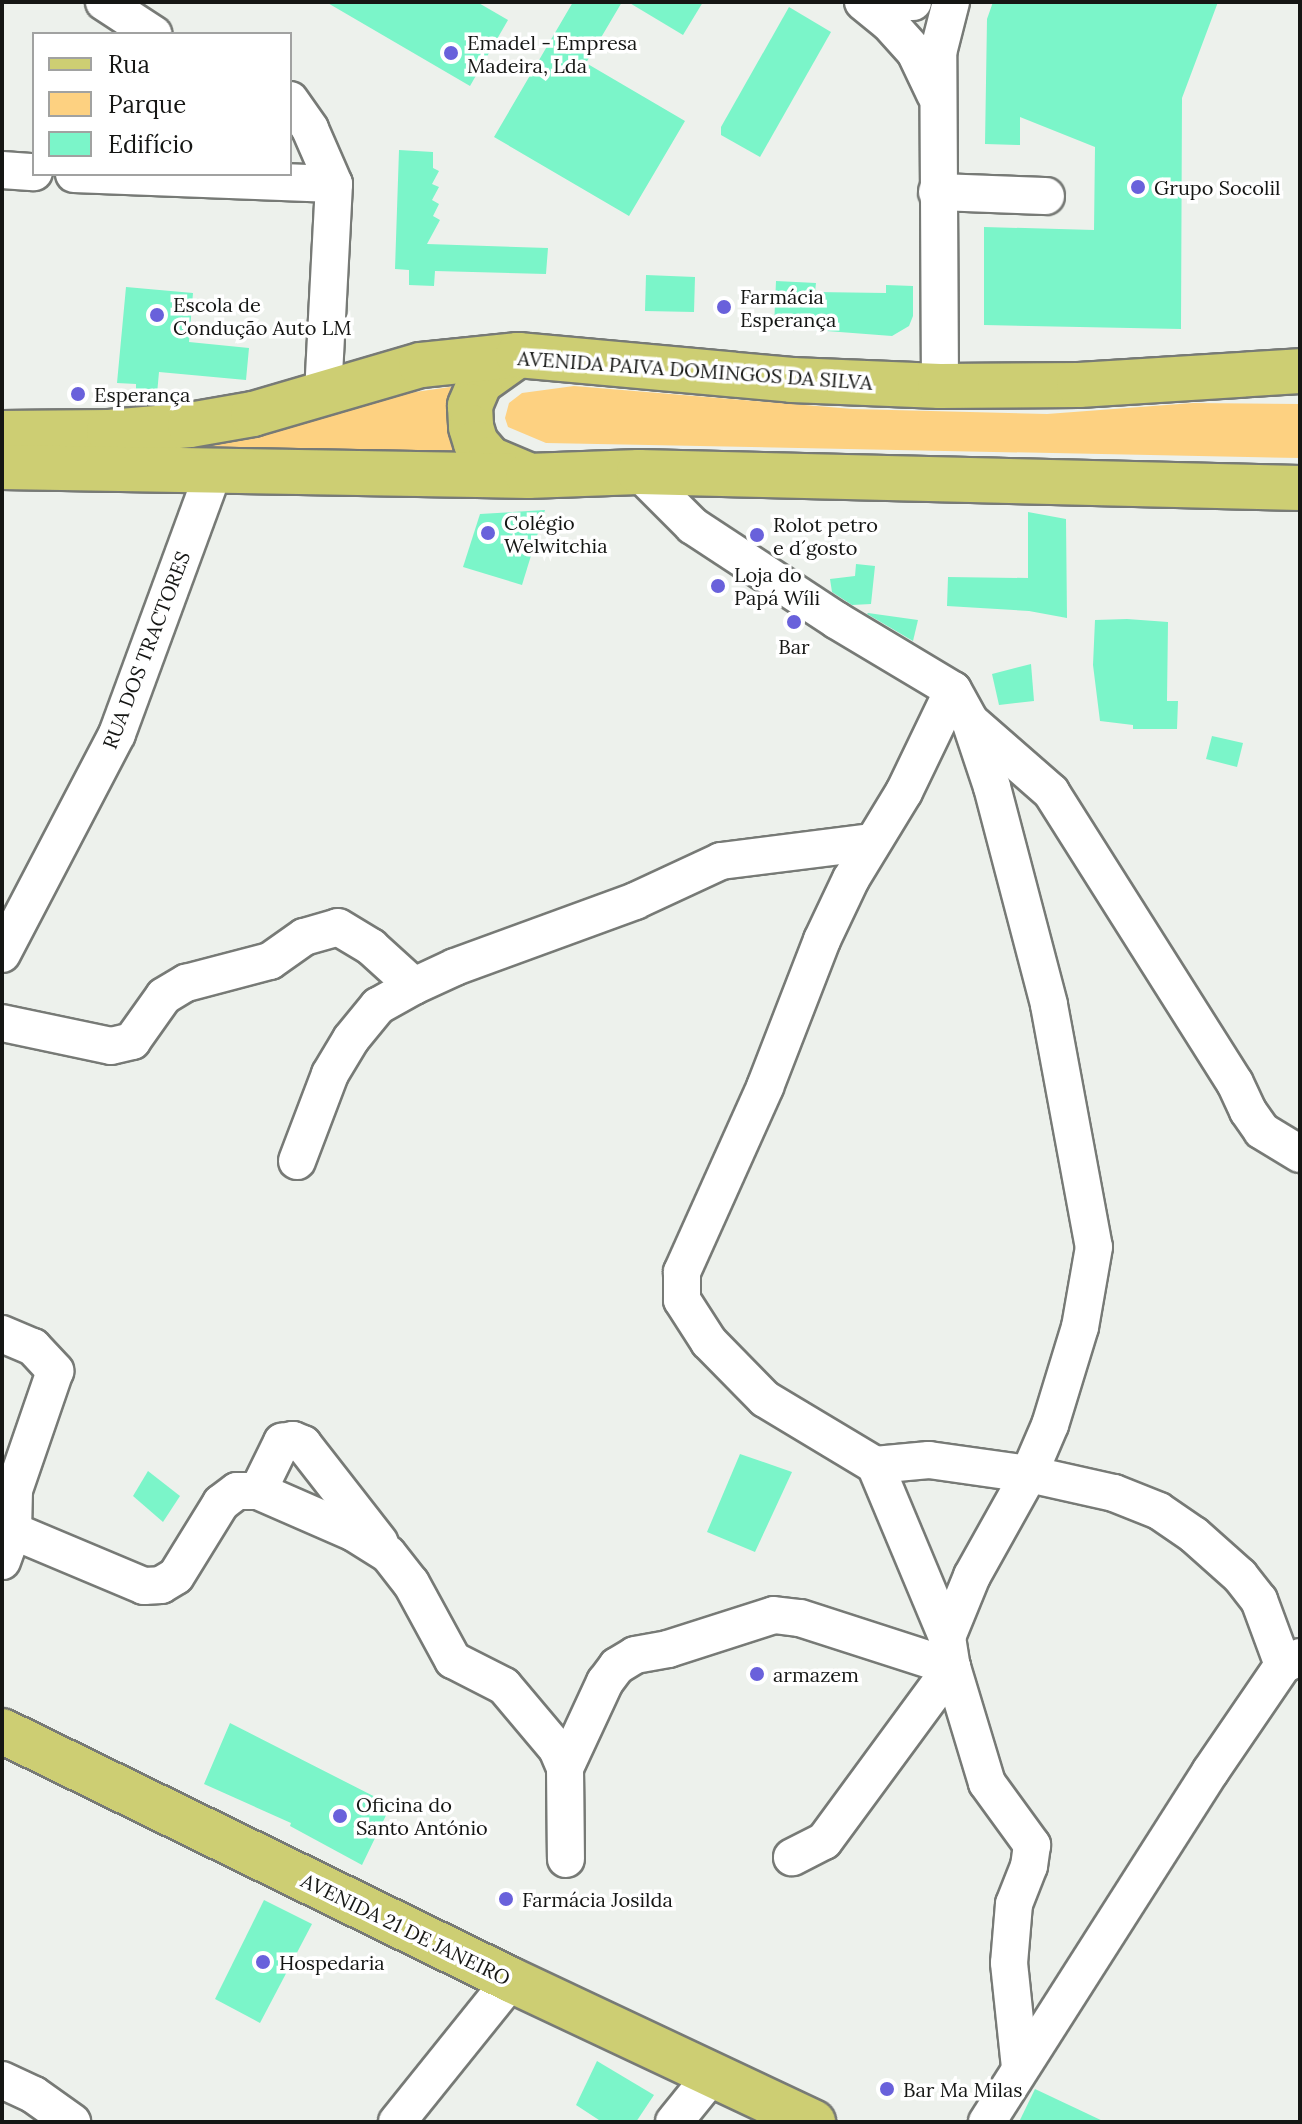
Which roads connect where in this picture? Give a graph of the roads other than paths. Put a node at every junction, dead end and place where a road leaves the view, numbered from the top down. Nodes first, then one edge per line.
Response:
1 (104, 2) edge
2 (863, 2) edge
3 (951, 2) edge
4 (150, 32) edge
5 (939, 100) junction
6 (292, 103) edge
7 (2, 170) edge
8 (32, 172) edge
9 (126, 176) edge
10 (334, 184) junction
11 (937, 192) junction
12 (1046, 196) dead end
13 (518, 355) junction
14 (1298, 372) edge
15 (940, 386) junction
16 (323, 394) junction
17 (2, 433) edge
18 (2, 467) edge
19 (214, 470) junction
20 (639, 472) junction
21 (528, 476) junction
22 (1298, 488) edge
23 (961, 706) junction
24 (871, 842) junction
25 (2, 954) edge
26 (414, 986) junction
27 (2, 1023) edge
28 (1300, 1154) edge
29 (297, 1161) dead end
30 (2, 1334) edge
31 (875, 1465) junction
32 (1029, 1474) junction
33 (258, 1491) junction
34 (8, 1546) edge
35 (388, 1554) junction
36 (949, 1652) junction
37 (1292, 1661) edge
38 (2, 1731) edge
39 (565, 1768) junction
40 (792, 1857) dead end
41 (566, 1859) dead end
42 (511, 1980) junction
43 (1020, 2067) junction
44 (712, 2075) junction
45 (2, 2080) edge
46 (72, 2122) edge
47 (397, 2122) edge
48 (674, 2122) edge
49 (813, 2122) edge
50 (987, 2122) edge

1 - 4 street
2 - 5 street
3 - 5 street
5 - 11 street
6 - 10 street
7 - 8 street
9 - 10 street
10 - 16 street
11 - 12 street
11 - 15 street
13 - 15 main road, AVENIDA PAIVA DOMINGOS DA SILVA
13 - 16 main road, AVENIDA PAIVA DOMINGOS DA SILVA
13 - 21 main road
14 - 15 main road, AVENIDA PAIVA DOMINGOS DA SILVA
16 - 17 main road, AVENIDA PAIVA DOMINGOS DA SILVA
18 - 19 main road
19 - 21 main road
19 - 25 street, RUA DOS TRACTORES
20 - 21 main road
20 - 22 main road
20 - 23 street
23 - 24 street
23 - 28 street
23 - 32 street
24 - 26 street
24 - 31 street
26 - 27 street
26 - 29 street
30 - 34 street
31 - 32 street
31 - 36 street
32 - 36 street
32 - 37 street
33 - 34 street
33 - 35 street
33 - 35 street
35 - 39 street
36 - 39 street
36 - 40 street
36 - 43 street
37 - 43 street
38 - 42 main road, AVENIDA 21 DE JANEIRO
39 - 41 street
42 - 44 main road, AVENIDA 21 DE JANEIRO
42 - 47 street
43 - 50 street
44 - 48 street
44 - 49 main road, AVENIDA 21 DE JANEIRO
45 - 46 street

